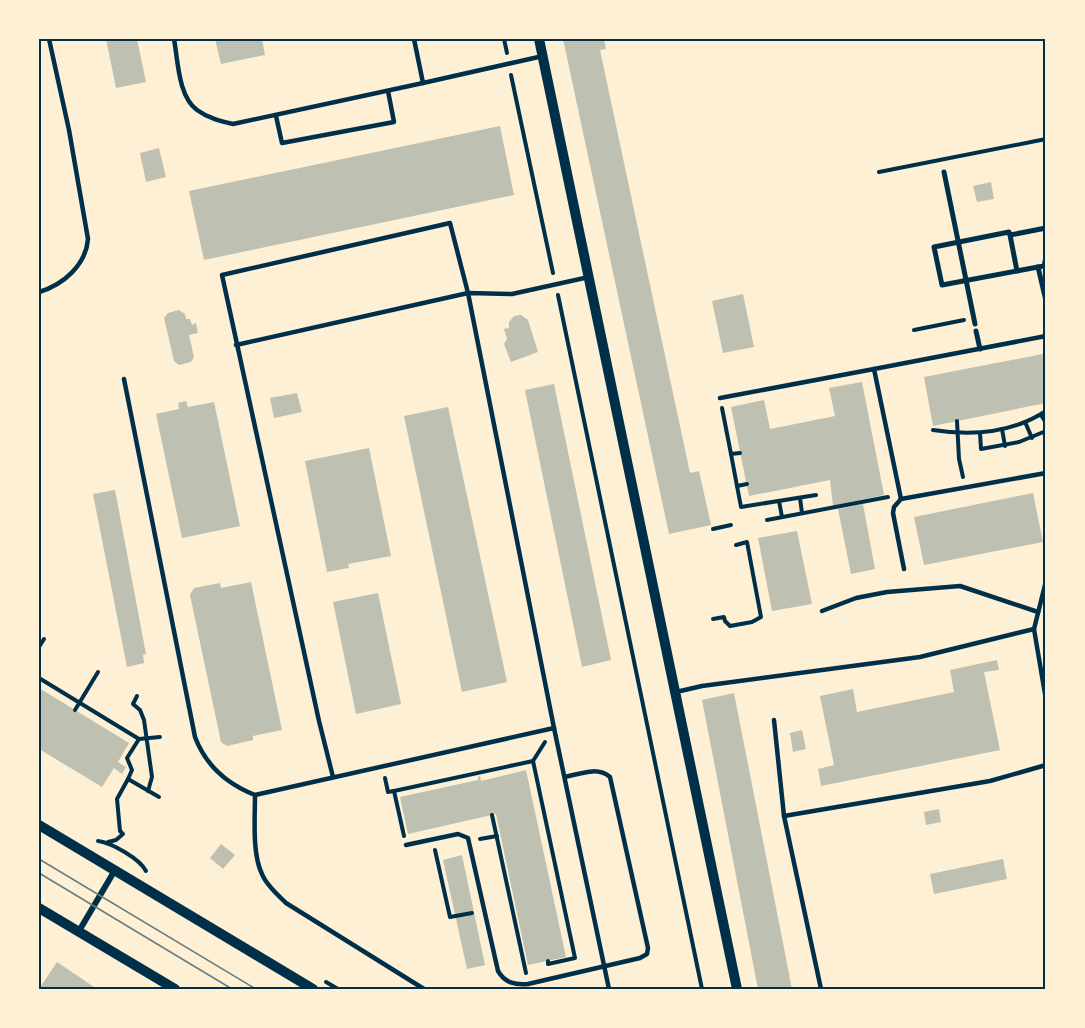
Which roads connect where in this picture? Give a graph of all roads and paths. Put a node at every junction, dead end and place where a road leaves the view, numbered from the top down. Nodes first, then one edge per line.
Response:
1 (49, 39) edge
2 (174, 39) edge
3 (414, 39) edge
4 (504, 39) edge
5 (539, 39) edge
6 (543, 56) junction
7 (509, 62) junction
8 (423, 83) junction
9 (388, 91) junction
10 (276, 116) junction
11 (1046, 139) edge
12 (879, 172) dead end
13 (944, 172) dead end
14 (1046, 228) edge
15 (1010, 235) junction
16 (958, 242) junction
17 (1046, 257) edge
18 (1038, 267) junction
19 (1017, 271) junction
20 (589, 277) junction
21 (966, 281) junction
22 (556, 285) junction
23 (39, 292) edge
24 (468, 293) junction
25 (1046, 301) edge
26 (975, 324) junction
27 (914, 330) dead end
28 (1046, 336) edge
29 (236, 345) junction
30 (980, 349) junction
31 (874, 369) junction
32 (124, 379) dead end
33 (720, 398) joint
34 (1046, 411) edge
35 (1041, 415) junction
36 (957, 421) dead end
37 (1025, 422) junction
38 (1046, 423) edge
39 (1002, 429) junction
40 (933, 430) dead end
41 (1046, 431) edge
42 (960, 433) junction
43 (980, 433) junction
44 (1032, 438) junction
45 (1005, 446) junction
46 (740, 453) dead end
47 (731, 454) junction
48 (1046, 473) edge
49 (963, 478) dead end
50 (747, 484) dead end
51 (737, 486) junction
52 (816, 495) dead end
53 (901, 497) junction
54 (800, 498) junction
55 (779, 501) junction
56 (802, 513) junction
57 (782, 517) junction
58 (767, 520) dead end
59 (731, 525) dead end
60 (713, 529) dead end
61 (736, 545) dead end
62 (904, 569) dead end
63 (1046, 581) edge
64 (822, 611) dead end
65 (1038, 612) junction
66 (712, 619) dead end
67 (1034, 629) junction
68 (44, 639) dead end
69 (39, 647) edge
70 (98, 672) dead end
71 (39, 678) edge
72 (676, 692) junction
73 (137, 696) dead end
74 (1046, 700) edge
75 (79, 703) junction
76 (75, 710) dead end
77 (774, 720) dead end
78 (554, 728) junction
79 (160, 737) dead end
80 (147, 738) junction
81 (139, 739) junction
82 (1046, 765) edge
83 (383, 766) junction
84 (483, 772) junction
85 (333, 777) junction
86 (565, 777) junction
87 (128, 779) junction
88 (485, 780) dead end
89 (148, 791) junction
90 (394, 791) junction
91 (255, 795) junction
92 (159, 797) dead end
93 (492, 815) dead end
94 (784, 816) junction
95 (39, 825) edge
96 (497, 836) junction
97 (433, 839) junction
98 (470, 841) junction
99 (107, 842) dead end
100 (405, 845) joint
101 (115, 870) junction
102 (39, 908) edge
103 (485, 910) junction
104 (79, 931) junction
105 (548, 961) dead end
106 (604, 966) junction
107 (528, 984) junction
108 (175, 989) edge
109 (313, 989) edge
110 (424, 989) edge
111 (609, 989) edge
112 (702, 989) edge
113 (737, 989) edge
114 (821, 989) edge

1 - 23 lane
2 - 10 lane
3 - 8 lane
4 - 7 path
5 - 6 street
6 - 7 lane
6 - 20 street
7 - 8 lane
7 - 22 path
8 - 9 lane
9 - 10 lane
9 - 10 lane
11 - 12 path
13 - 16 street
14 - 15 street
15 - 16 street
15 - 19 street
16 - 21 street
16 - 21 street
17 - 18 street
18 - 19 street
18 - 25 street
19 - 21 street
20 - 22 lane
20 - 72 street
21 - 26 street
22 - 24 lane
22 - 112 path
24 - 29 lane
24 - 29 lane
24 - 78 lane
26 - 27 path
26 - 30 street
28 - 30 lane
29 - 85 lane
30 - 31 lane
31 - 33 lane
31 - 53 lane
32 - 91 lane
33 - 47 path
34 - 35 path
35 - 37 path
35 - 38 path
36 - 42 path
37 - 39 path
37 - 44 path
39 - 43 path
39 - 45 path
40 - 42 path
41 - 44 path
42 - 43 path
42 - 49 path
43 - 45 path
44 - 45 path
46 - 47 path
47 - 51 path
48 - 53 lane
50 - 51 path
51 - 55 path
52 - 54 path
53 - 56 path
53 - 62 lane
54 - 55 path
54 - 56 path
55 - 57 path
56 - 57 path
57 - 58 path
59 - 60 path
61 - 66 path
63 - 65 lane
64 - 65 lane
65 - 67 lane
67 - 72 lane
67 - 74 lane
68 - 69 path
70 - 75 path
71 - 75 path
72 - 113 street
73 - 80 path
75 - 76 path
75 - 81 path
77 - 94 lane
78 - 83 lane
78 - 86 lane
79 - 80 path
80 - 81 path
80 - 89 path
81 - 87 path
82 - 94 lane
83 - 85 lane
83 - 90 path
84 - 88 path
84 - 90 path
84 - 105 path
85 - 91 lane
86 - 106 lane
86 - 106 lane
87 - 89 path
87 - 99 path
89 - 92 path
90 - 100 path
91 - 110 lane
93 - 96 path
94 - 114 lane
95 - 101 street
96 - 98 path
96 - 107 path
97 - 98 lane
97 - 100 lane
97 - 103 path
98 - 103 lane
101 - 104 street
101 - 109 street
102 - 104 street
103 - 107 lane
104 - 108 street
106 - 107 lane
106 - 111 lane

